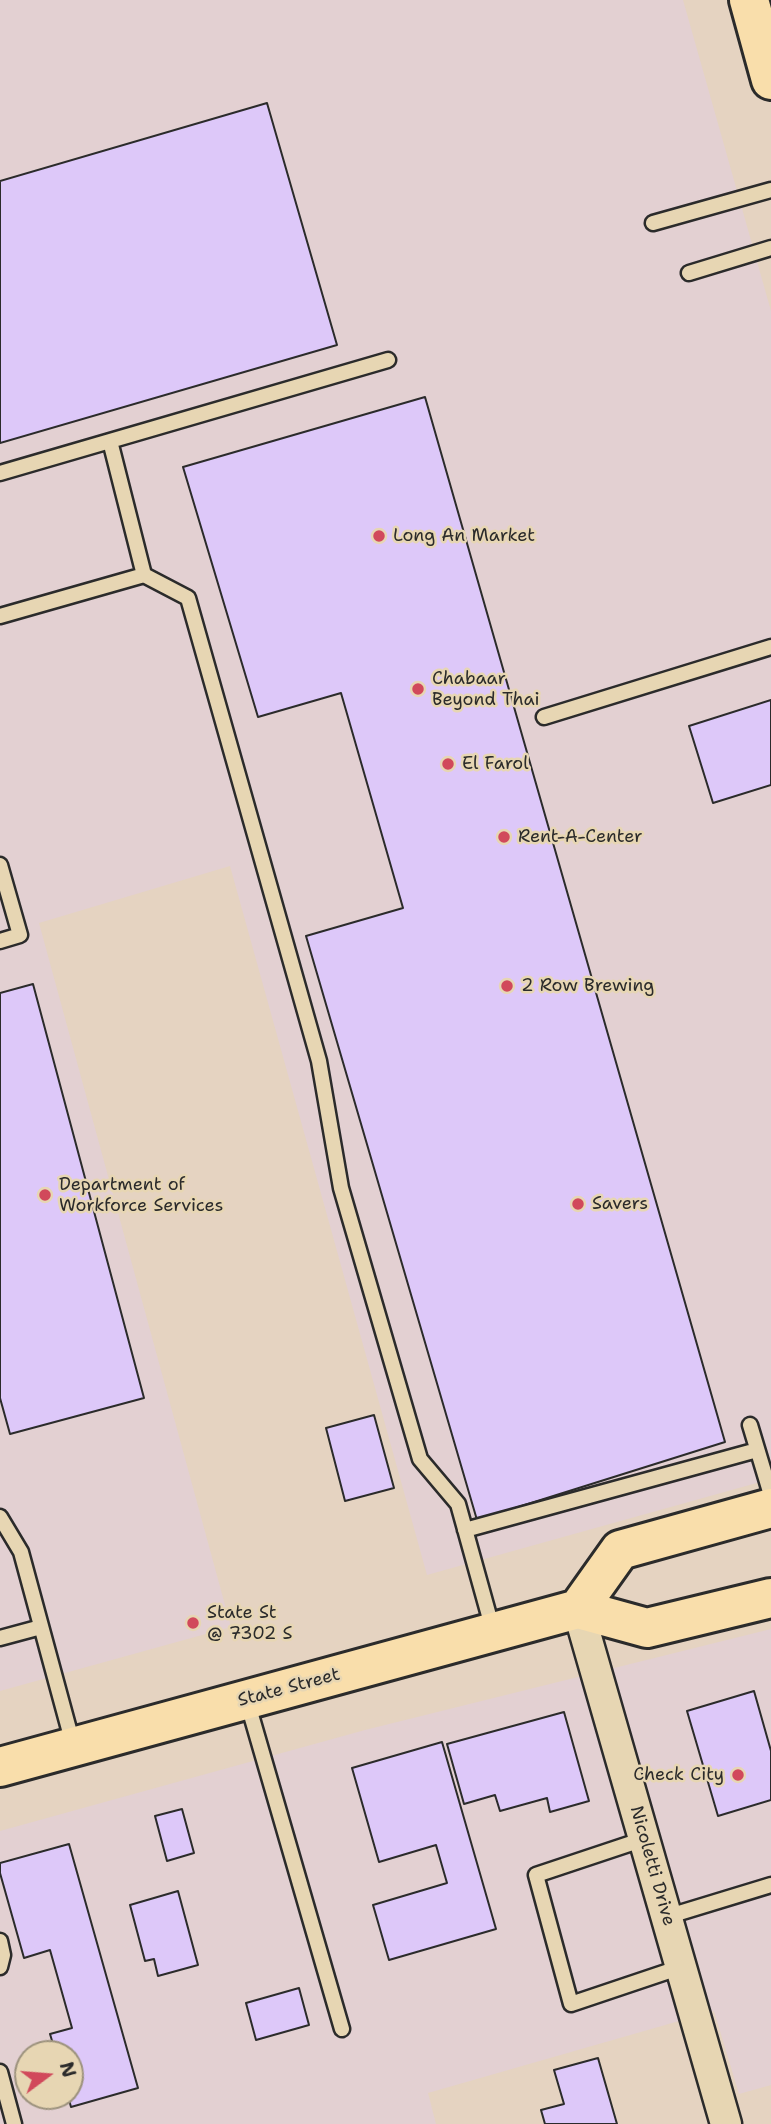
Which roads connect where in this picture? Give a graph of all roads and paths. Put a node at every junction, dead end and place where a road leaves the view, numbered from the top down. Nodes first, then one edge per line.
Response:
1 (748, 0) edge
2 (771, 80) edge
3 (771, 190) edge
4 (653, 223) dead end
5 (771, 248) edge
6 (689, 273) dead end
7 (388, 360) dead end
8 (110, 441) junction
9 (0, 473) edge
10 (144, 575) junction
11 (0, 616) edge
12 (771, 647) edge
13 (544, 717) dead end
14 (0, 865) edge
15 (0, 940) edge
16 (750, 1425) dead end
17 (757, 1450) junction
18 (771, 1495) edge
19 (771, 1508) edge
20 (0, 1517) edge
21 (465, 1530) junction
22 (771, 1598) edge
23 (578, 1609) junction
24 (41, 1627) junction
25 (493, 1632) junction
26 (0, 1638) edge
27 (247, 1699) junction
28 (74, 1747) junction
29 (0, 1767) edge
30 (644, 1839) junction
31 (771, 1885) edge
32 (666, 1917) junction
33 (0, 1941) edge
34 (0, 1967) edge
35 (681, 1967) junction
36 (342, 2029) dead end
37 (0, 2072) edge
38 (14, 2124) edge
39 (726, 2124) edge

1 - 2 main road
3 - 4 lane
5 - 6 lane
7 - 8 lane
8 - 9 lane
8 - 10 lane
10 - 11 lane
10 - 21 lane
12 - 13 lane
14 - 15 lane
16 - 17 lane
17 - 18 lane
17 - 21 lane
19 - 23 main road
20 - 24 lane
21 - 25 lane
22 - 23 main road
23 - 25 main road, State Street
23 - 30 street, Nicoletti Drive
24 - 26 lane
24 - 28 lane
25 - 27 main road, State Street
27 - 28 main road, State Street
27 - 36 lane
28 - 29 main road, State Street
30 - 32 street, Nicoletti Drive
30 - 35 lane
31 - 32 lane
32 - 35 street, Nicoletti Drive
33 - 34 lane
35 - 39 street, Nicoletti Drive
37 - 38 lane

